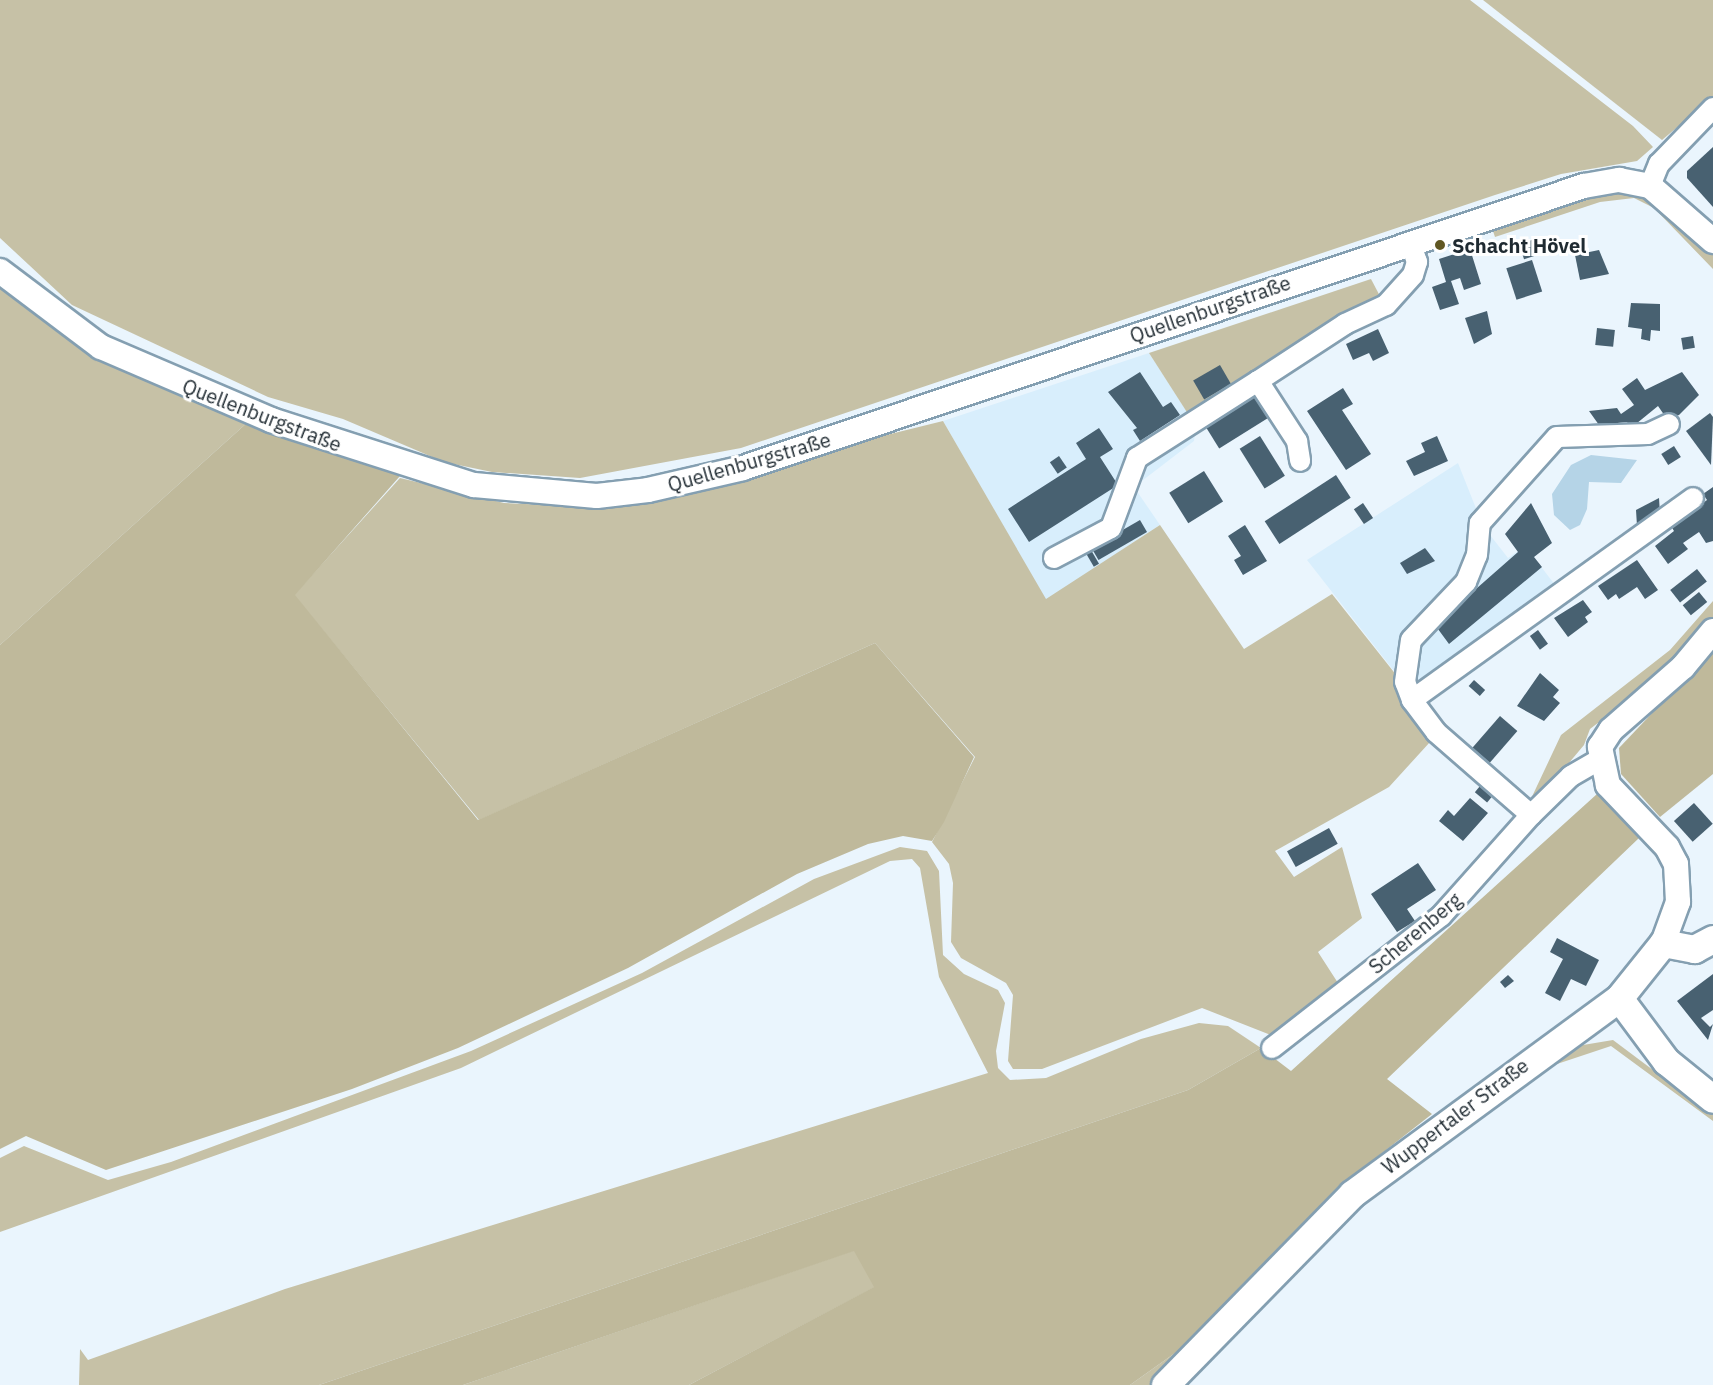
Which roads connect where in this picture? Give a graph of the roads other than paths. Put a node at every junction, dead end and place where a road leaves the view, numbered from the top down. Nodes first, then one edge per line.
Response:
1 (1713, 108) edge
2 (1660, 192) junction
3 (1713, 241) edge
4 (1410, 242) junction
5 (0, 272) edge
6 (1258, 381) junction
7 (1669, 424) dead end
8 (1300, 461) dead end
9 (1694, 498) dead end
10 (1054, 558) dead end
11 (1713, 631) edge
12 (1412, 700) junction
13 (1600, 759) junction
14 (1531, 815) junction
15 (1713, 939) edge
16 (1664, 943) junction
17 (1619, 998) junction
18 (1272, 1048) dead end
19 (1713, 1098) edge
20 (1165, 1385) edge

1 - 2 street
2 - 3 street
2 - 4 street, Quellenburgstraße
4 - 5 street, Quellenburgstraße
4 - 6 street
6 - 8 street
6 - 10 street
7 - 12 street
9 - 12 street
11 - 13 street
12 - 14 street
13 - 14 street, Scherenberg
13 - 16 street, Wuppertaler Straße
14 - 18 street, Scherenberg
15 - 16 main road
16 - 17 main road, Wuppertaler Straße
17 - 19 main road
17 - 20 main road, Wuppertaler Straße

